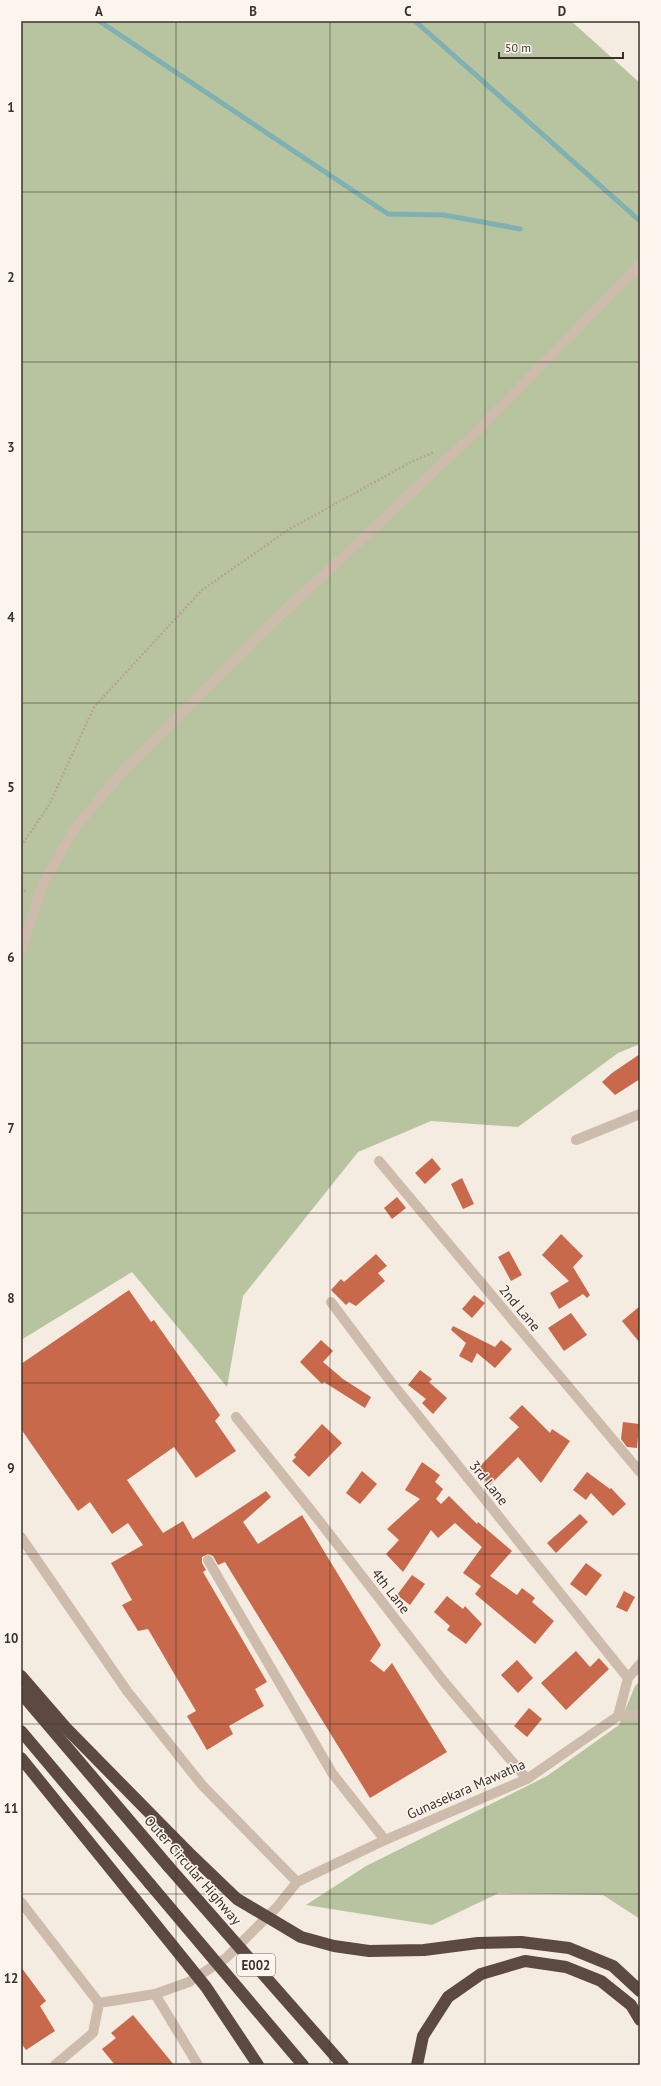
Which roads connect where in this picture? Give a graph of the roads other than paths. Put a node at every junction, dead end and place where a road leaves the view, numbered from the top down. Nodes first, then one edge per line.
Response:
1 (640, 265) edge
2 (21, 949) edge
3 (640, 1114) edge
4 (576, 1140) dead end
5 (379, 1161) dead end
6 (331, 1302) dead end
7 (236, 1417) dead end
8 (640, 1472) edge
9 (21, 1537) edge
10 (208, 1560) dead end
11 (640, 1664) edge
12 (21, 1676) edge
13 (628, 1678) junction
14 (21, 1693) edge
15 (640, 1715) edge
16 (618, 1716) junction
17 (21, 1731) edge
18 (21, 1758) edge
19 (527, 1779) junction
20 (385, 1840) junction
21 (297, 1882) junction
22 (21, 1902) edge
23 (640, 1991) edge
24 (155, 1994) junction
25 (99, 2003) junction
26 (640, 2020) edge
27 (55, 2065) edge
28 (198, 2065) edge
29 (258, 2065) edge
30 (303, 2065) edge
31 (344, 2065) edge
32 (417, 2065) edge

1 - 2 street
3 - 4 street
5 - 8 street, 2nd Lane
6 - 13 street, 3rd Lane
7 - 19 street, 4th Lane
9 - 21 street
10 - 20 street
11 - 13 street
12 - 23 highway, bridge
13 - 16 street
14 - 31 highway, Outer Circular Highway / E002, bridge
15 - 16 street
16 - 19 street, Gunasekara Mawatha
17 - 30 highway, E002, bridge
18 - 29 highway, bridge
19 - 20 street, Gunasekara Mawatha
20 - 21 street, Gunasekara Mawatha
21 - 24 street
22 - 25 street
24 - 25 street
24 - 28 street
25 - 27 street
26 - 32 highway

